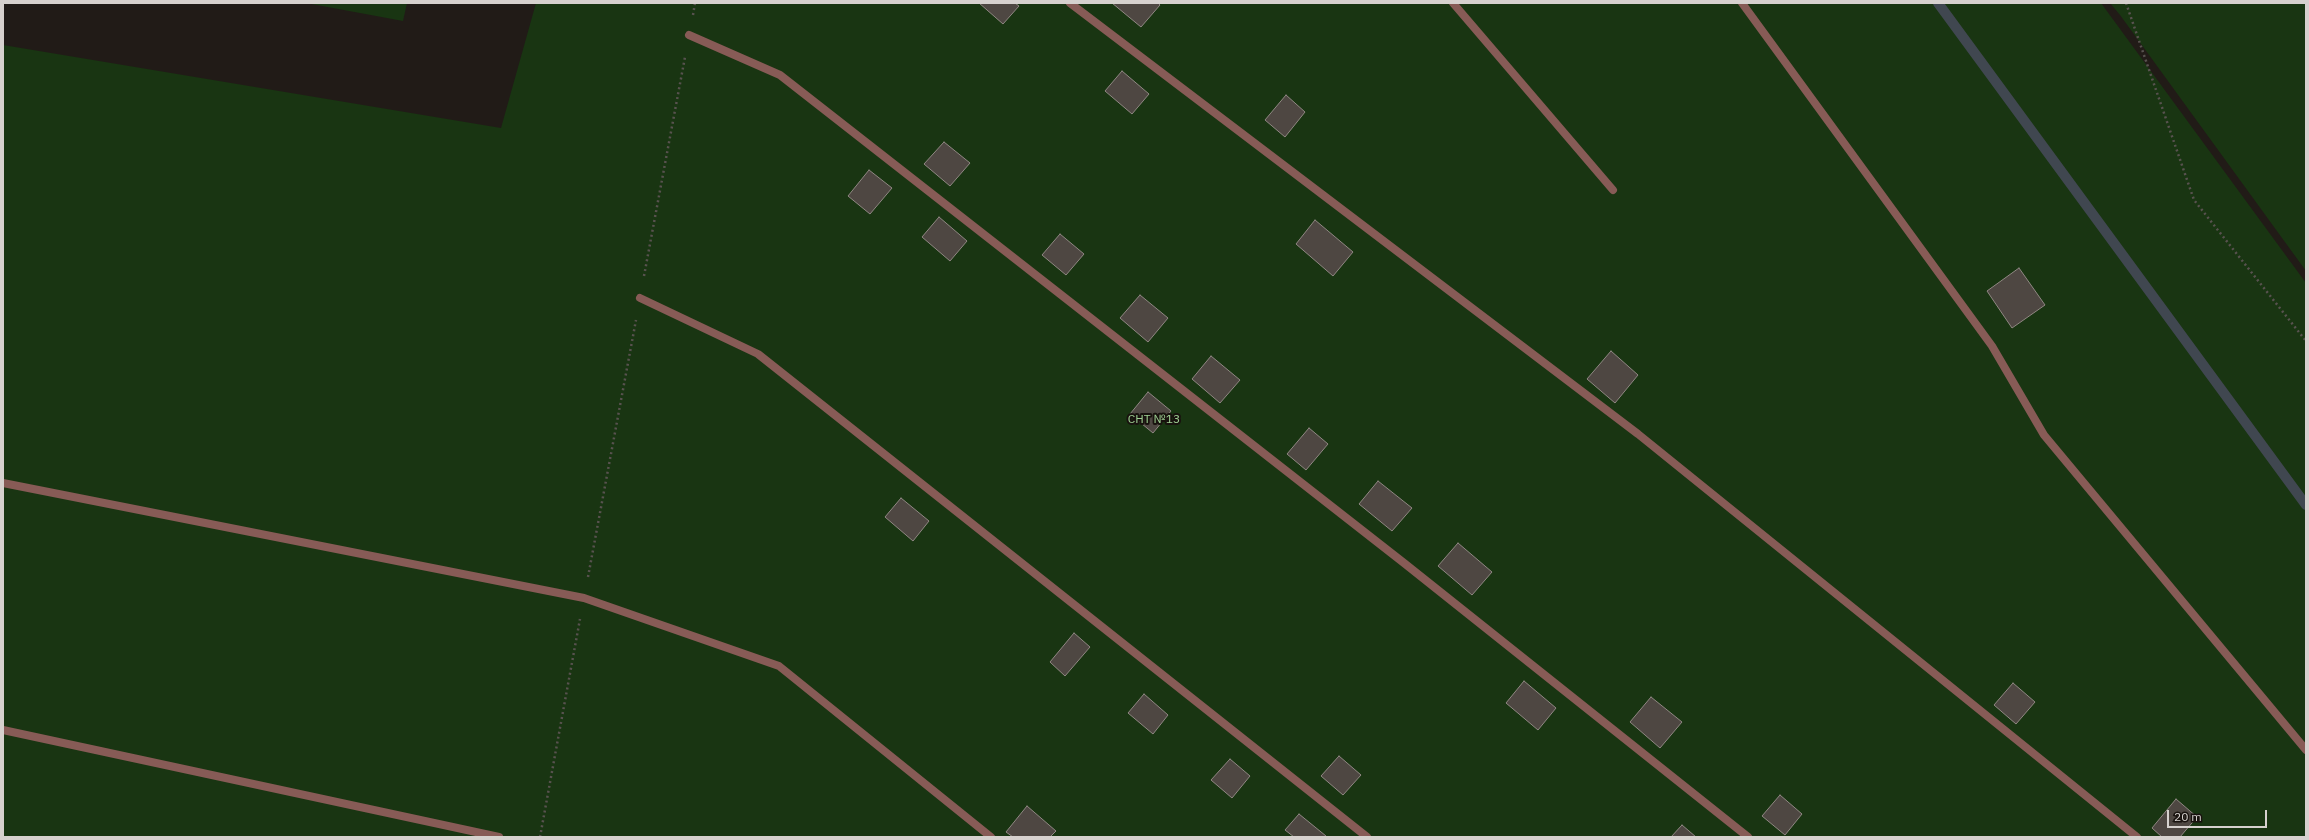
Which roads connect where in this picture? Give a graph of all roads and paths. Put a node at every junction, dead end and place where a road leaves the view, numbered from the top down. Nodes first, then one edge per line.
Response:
1 (695, 3) edge
2 (1070, 3) edge
3 (1453, 3) edge
4 (1742, 3) edge
5 (2126, 3) edge
6 (689, 35) junction
7 (1613, 190) dead end
8 (640, 298) junction
9 (2306, 341) edge
10 (3, 483) edge
11 (584, 598) junction
12 (3, 730) edge
13 (2306, 750) edge
14 (499, 837) edge
15 (540, 837) edge
16 (991, 837) edge
17 (1367, 837) edge
18 (1748, 837) edge
19 (2137, 837) edge

1 - 6 path
2 - 19 lane
3 - 7 lane
4 - 13 lane
5 - 9 path
6 - 8 path
6 - 18 lane
8 - 11 path
8 - 17 lane
10 - 11 lane
11 - 15 path
11 - 16 lane
12 - 14 lane

